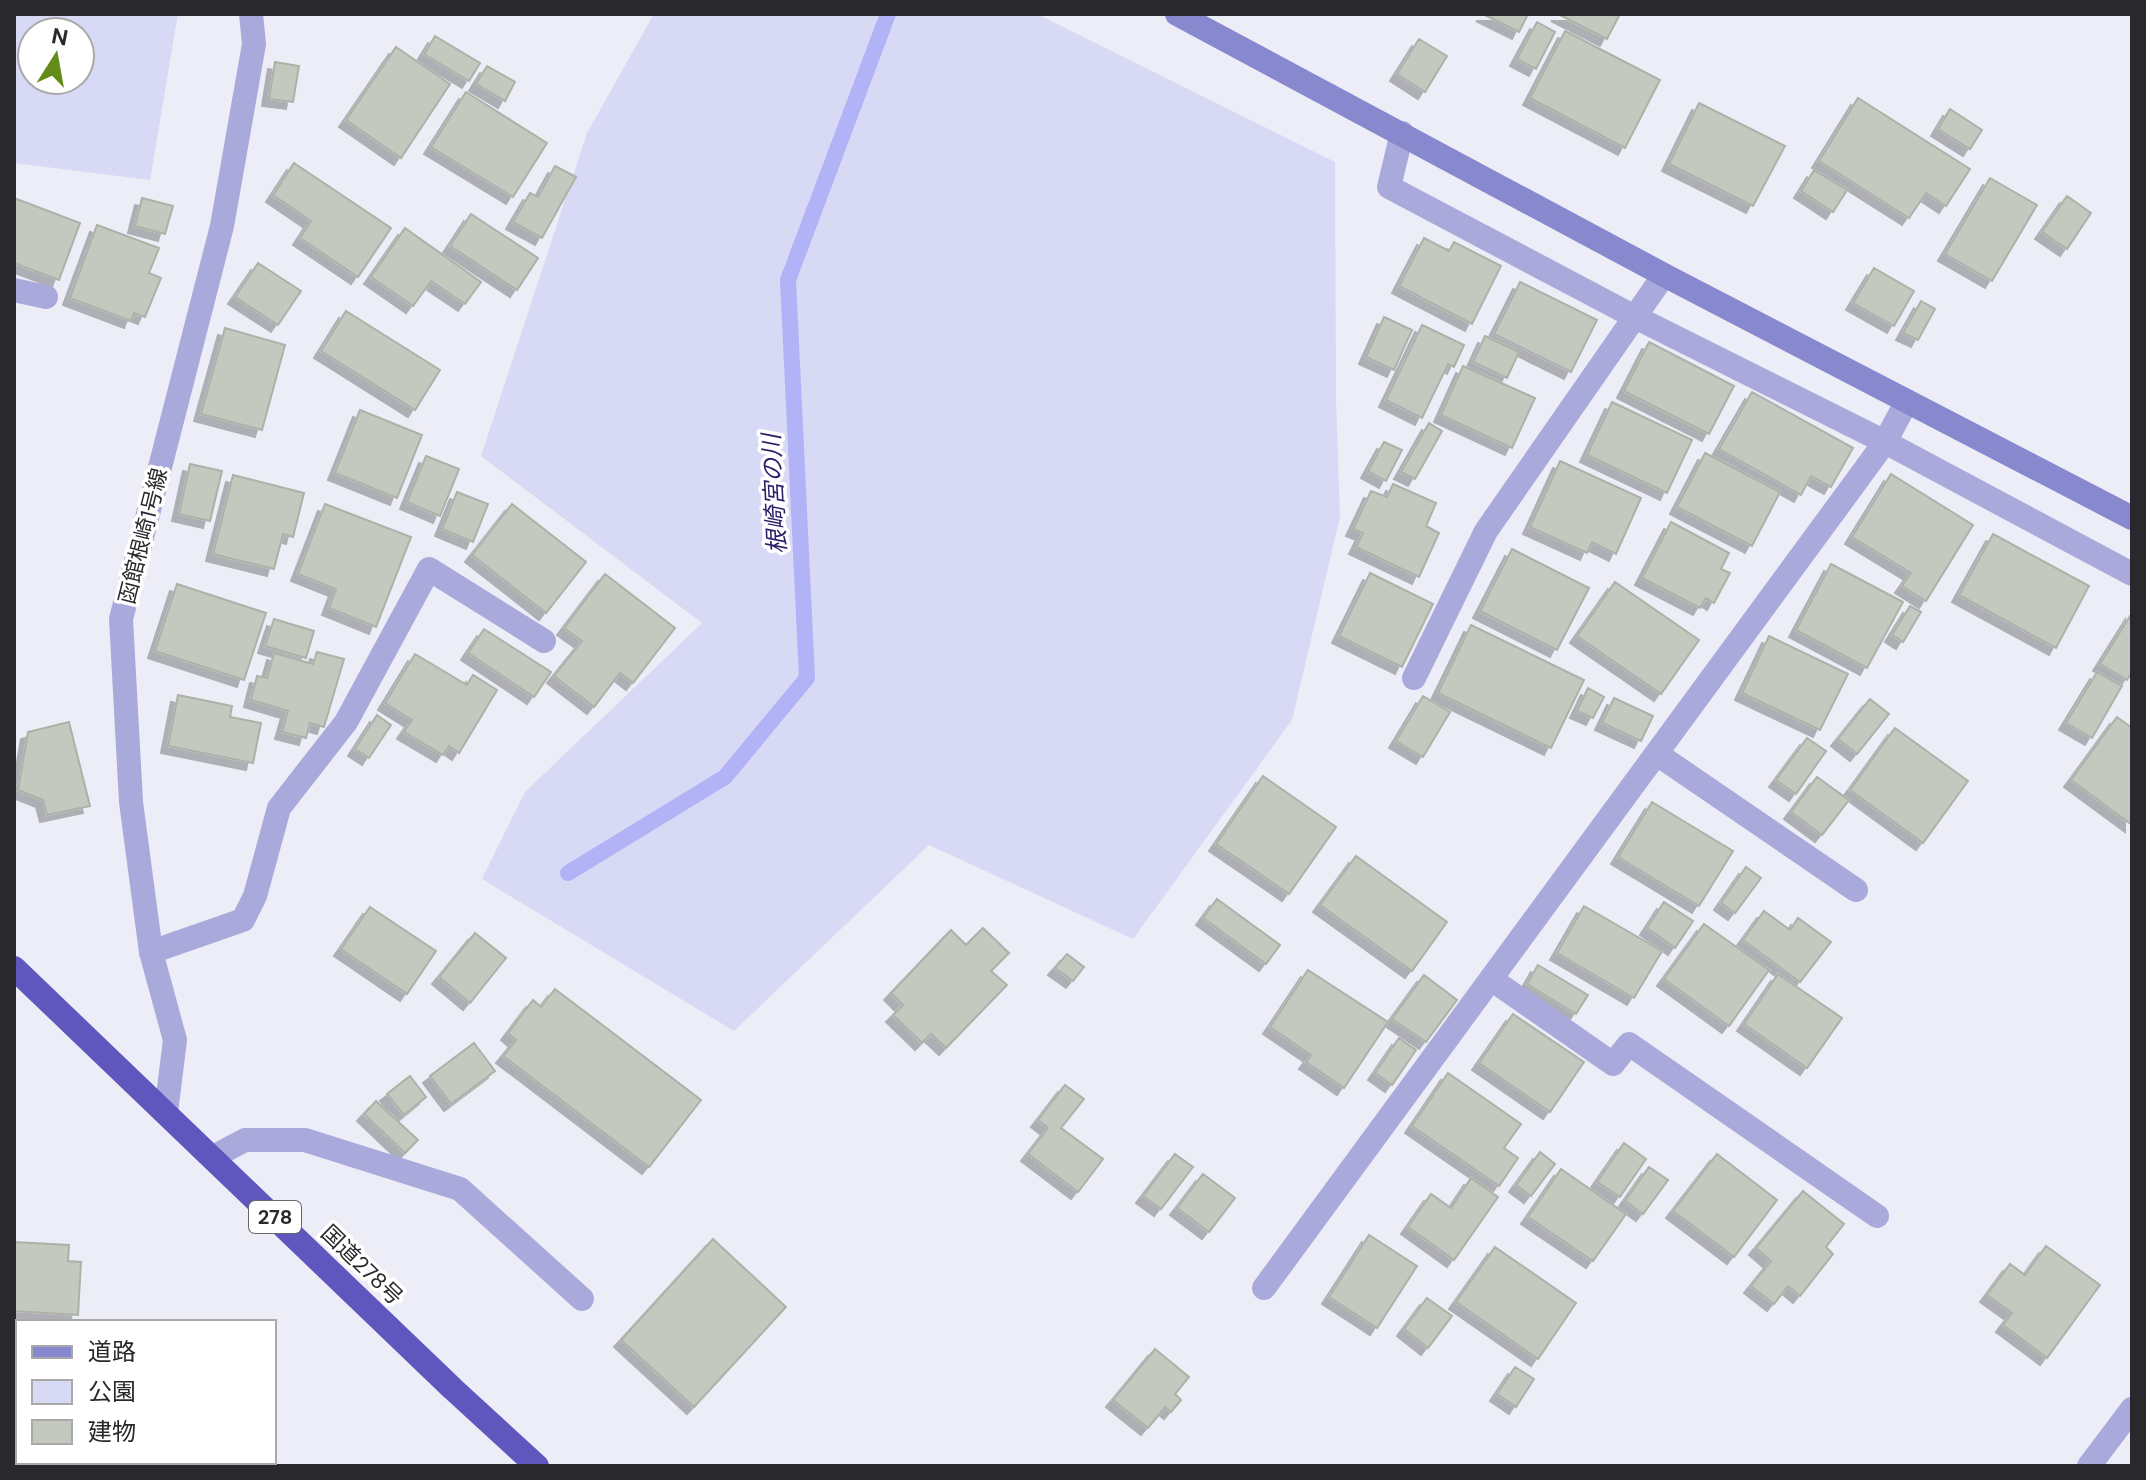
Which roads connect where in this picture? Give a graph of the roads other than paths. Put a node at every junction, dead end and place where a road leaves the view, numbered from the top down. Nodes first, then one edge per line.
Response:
1 (251, 14) edge
2 (1177, 14) edge
3 (1402, 133) junction
4 (1664, 275) junction
5 (14, 290) edge
6 (46, 297) dead end
7 (1635, 317) junction
8 (1907, 401) junction
9 (1885, 442) junction
10 (2132, 518) edge
11 (2132, 574) edge
12 (544, 641) dead end
13 (1414, 678) dead end
14 (1657, 754) junction
15 (1856, 890) dead end
16 (151, 952) junction
17 (14, 968) edge
18 (1491, 979) junction
19 (166, 1112) junction
20 (213, 1157) junction
21 (1877, 1216) dead end
22 (1264, 1288) dead end
23 (582, 1299) dead end
24 (2132, 1409) edge
25 (14, 1464) edge
26 (22, 1466) edge
27 (537, 1466) edge
28 (2089, 1466) edge

1 - 16 street, 函館根崎1号線
2 - 3 street
3 - 4 street
3 - 7 street
4 - 7 street
4 - 8 street
5 - 6 street
7 - 9 street
7 - 13 street
8 - 9 street
8 - 10 street
9 - 11 street
9 - 14 street
12 - 16 street
14 - 15 street
14 - 18 street
16 - 19 street, 函館根崎1号線
17 - 19 highway, 国道278号 / 278
18 - 21 street
18 - 22 street
19 - 20 highway, 国道278号 / 278
20 - 23 street
20 - 27 highway, 国道278号 / 278
24 - 28 street
25 - 26 street

